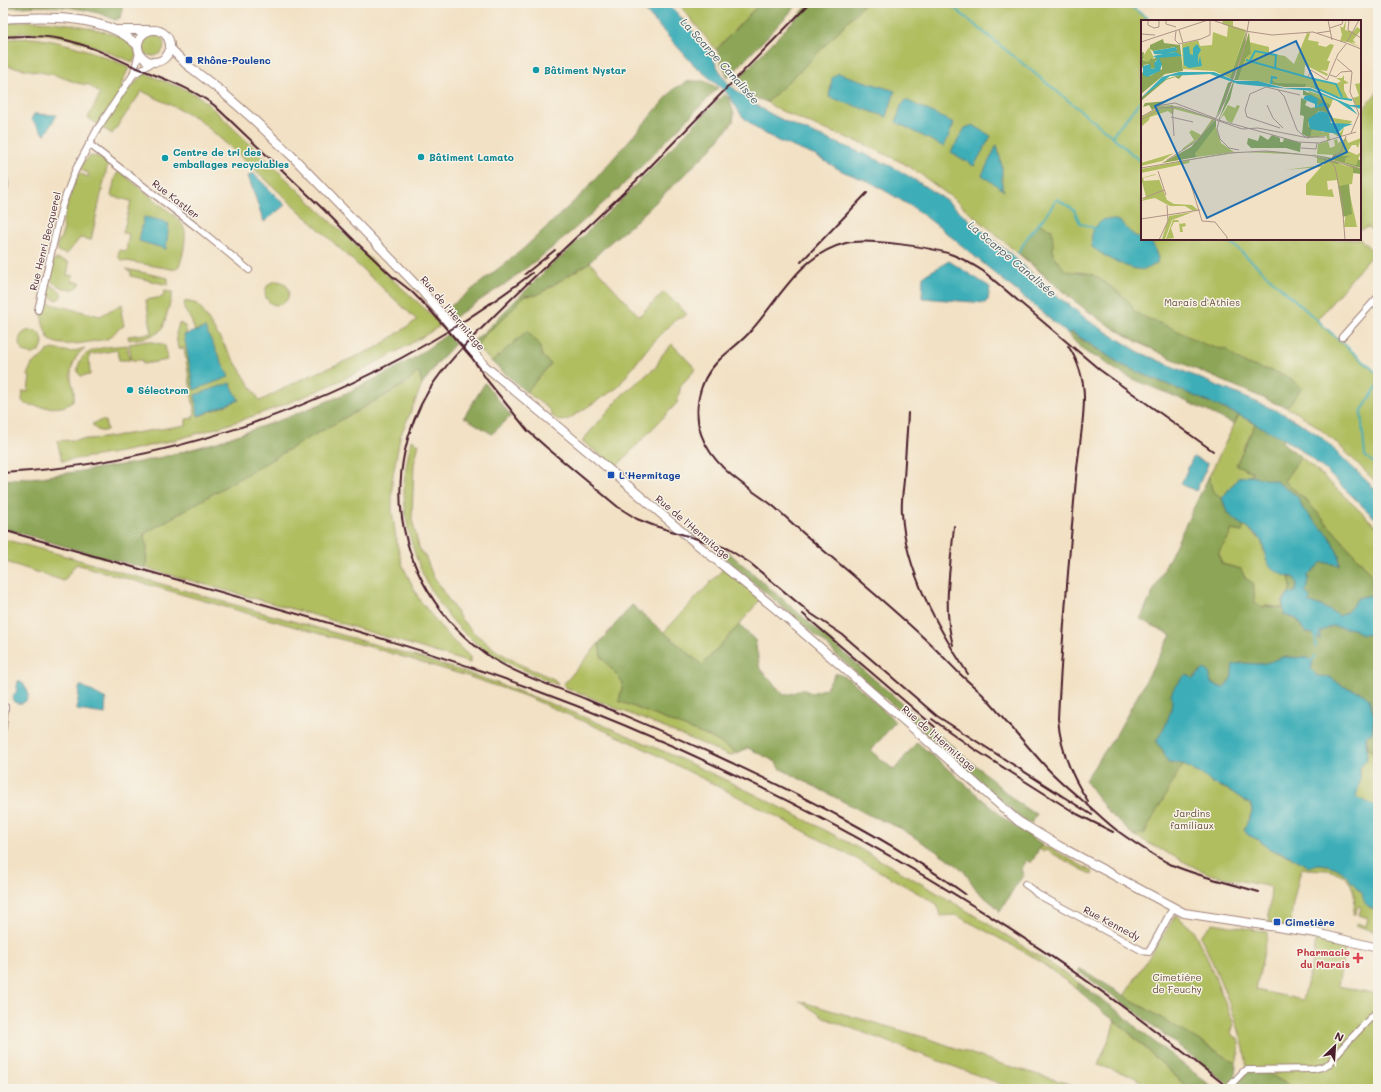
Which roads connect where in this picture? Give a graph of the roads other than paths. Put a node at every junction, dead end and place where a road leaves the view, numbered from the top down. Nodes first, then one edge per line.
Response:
1 (3, 19) edge
2 (117, 30) junction
3 (148, 30) junction
4 (170, 48) junction
5 (138, 49) junction
6 (161, 60) junction
7 (153, 62) junction
8 (186, 64) junction
9 (133, 75) junction
10 (89, 144) junction
11 (249, 270) dead end
12 (1378, 297) edge
13 (38, 310) dead end
14 (1342, 337) dead end
15 (5, 707) dead end
16 (3, 728) edge
17 (1025, 884) dead end
18 (1173, 908) junction
19 (1378, 948) edge
20 (1378, 1010) edge
21 (1227, 1089) edge

1 - 2 street
2 - 3 street
2 - 5 street
3 - 4 street
3 - 5 street
4 - 6 street
4 - 8 street, Rue de l'Hermitage
5 - 7 street
5 - 9 street, Rue Henri Becquerel
6 - 7 street
6 - 8 street, Rue de l'Hermitage
7 - 9 street, Rue Henri Becquerel
8 - 18 street, Rue de l'Hermitage
9 - 10 street, Rue Henri Becquerel
10 - 11 street, Rue Kastler
10 - 13 street, Rue Henri Becquerel
12 - 14 street
15 - 16 street
17 - 18 street, Rue Kennedy
18 - 19 street, Rue de l'Hermitage
20 - 21 street

